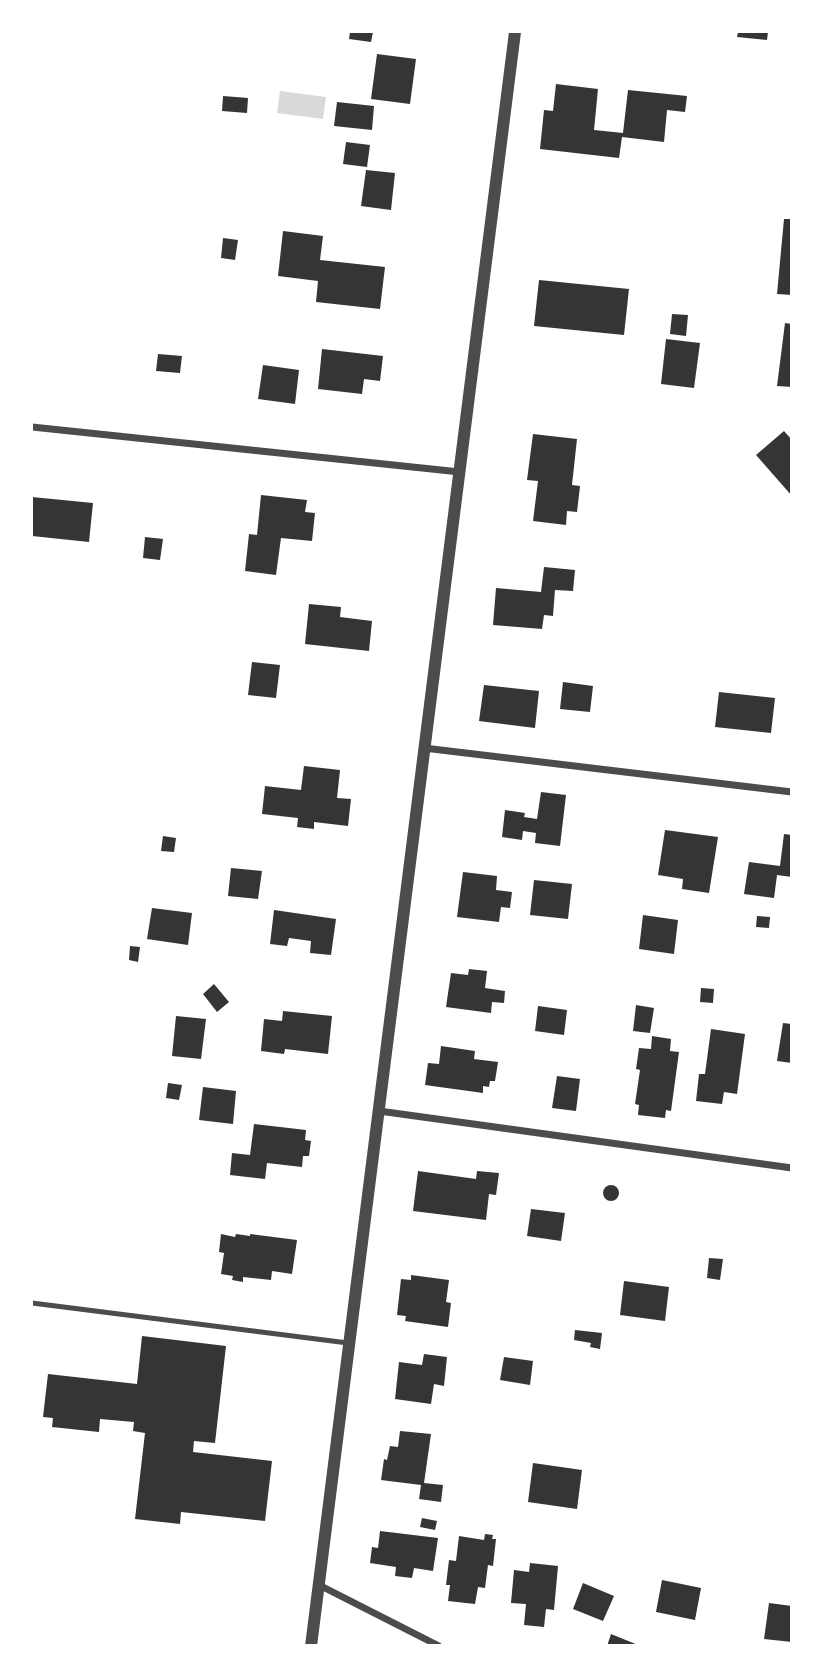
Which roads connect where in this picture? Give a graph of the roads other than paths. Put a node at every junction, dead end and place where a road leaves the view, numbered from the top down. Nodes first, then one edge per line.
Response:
1 (514, 32) edge
2 (32, 427) edge
3 (460, 472) junction
4 (423, 748) junction
5 (792, 792) edge
6 (379, 1111) junction
7 (792, 1168) edge
8 (32, 1303) edge
9 (349, 1343) junction
10 (320, 1585) junction
11 (311, 1646) edge
12 (439, 1646) edge

1 - 3 street
2 - 3 street
3 - 4 street
4 - 5 street
4 - 6 street
6 - 7 street
6 - 9 street
8 - 9 lane
9 - 10 street
10 - 11 street
10 - 12 street

